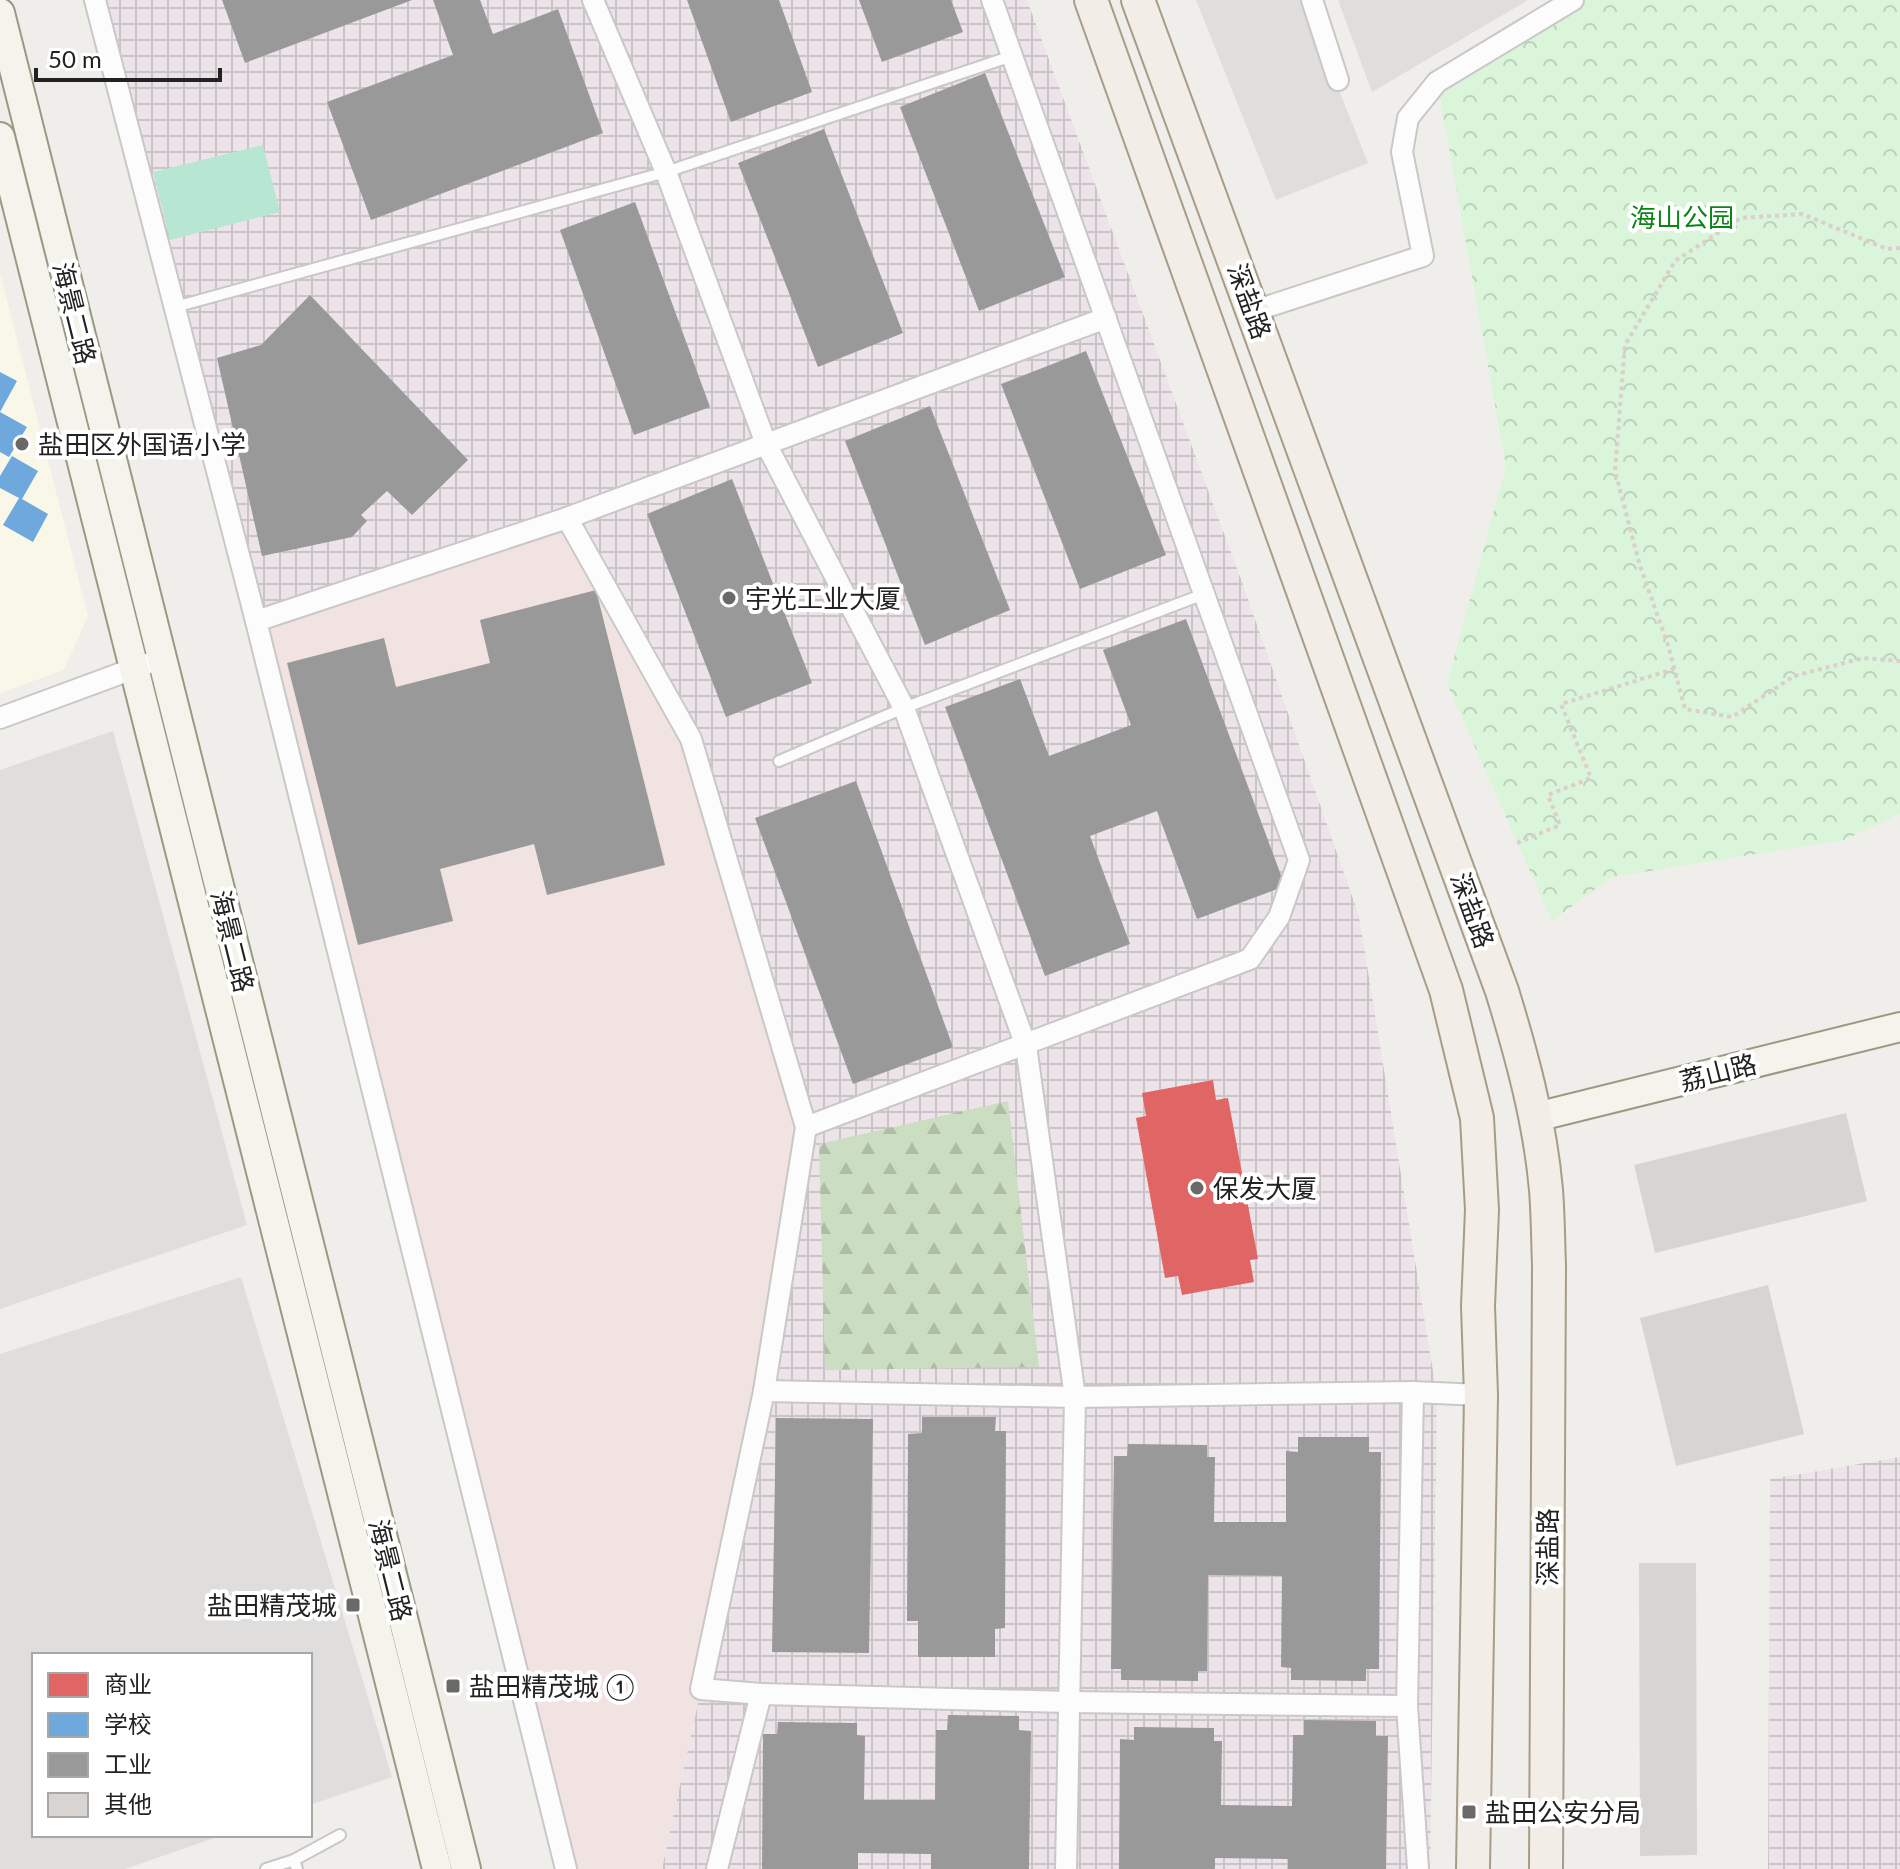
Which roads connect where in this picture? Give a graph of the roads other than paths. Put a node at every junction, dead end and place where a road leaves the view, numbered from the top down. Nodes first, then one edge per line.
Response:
1 (95, 0) edge
2 (593, 0) edge
3 (992, 0) edge
4 (1091, 0) edge
5 (1138, 0) edge
6 (1312, 0) edge
7 (1573, 0) edge
8 (0, 13) edge
9 (1012, 56) junction
10 (1338, 80) dead end
11 (28, 125) junction
12 (0, 135) edge
13 (666, 172) junction
14 (175, 307) junction
15 (1254, 311) junction
16 (1106, 318) junction
17 (766, 444) junction
18 (567, 518) junction
19 (1204, 594) junction
20 (256, 621) junction
21 (162, 658) junction
22 (134, 668) junction
23 (904, 708) junction
24 (0, 718) edge
25 (779, 761) dead end
26 (1900, 1027) edge
27 (1026, 1046) junction
28 (1536, 1117) junction
29 (806, 1127) junction
30 (764, 1391) junction
31 (1413, 1392) junction
32 (1481, 1395) junction
33 (1075, 1397) junction
34 (761, 1694) junction
35 (1069, 1702) junction
36 (1407, 1706) junction
37 (340, 1835) dead end
38 (295, 1865) edge
39 (266, 1869) edge
40 (437, 1869) edge
41 (466, 1869) edge
42 (566, 1869) edge
43 (717, 1869) edge
44 (1066, 1869) edge
45 (1418, 1869) edge
46 (1473, 1869) edge
47 (1546, 1869) edge

1 - 14 street
2 - 13 street
3 - 9 street
4 - 32 main road, 深盐路
5 - 15 main road, 深盐路
6 - 10 street
7 - 15 street
8 - 11 street, 海景二路
9 - 13 lane
9 - 16 street
11 - 12 street
11 - 21 street, 海景二路
12 - 22 street, 海景二路
13 - 14 lane
13 - 17 street
14 - 20 street
15 - 28 main road, 深盐路
16 - 17 street
16 - 19 street
17 - 18 street
17 - 23 street
18 - 20 street
18 - 29 street
19 - 23 lane
19 - 27 street
20 - 42 street
21 - 22 street
21 - 41 street, 海景二路
22 - 24 street
22 - 40 street, 海景二路
23 - 25 lane
23 - 27 street
26 - 28 street, 荔山路
27 - 29 street
27 - 33 street
28 - 47 main road, 深盐路
29 - 30 street
30 - 33 street
30 - 34 street
31 - 32 street
31 - 33 street
31 - 36 street
32 - 46 main road, 深盐路
33 - 35 street
34 - 35 street
34 - 43 street
35 - 36 street
35 - 44 street
36 - 45 street
37 - 38 lane
38 - 39 lane

